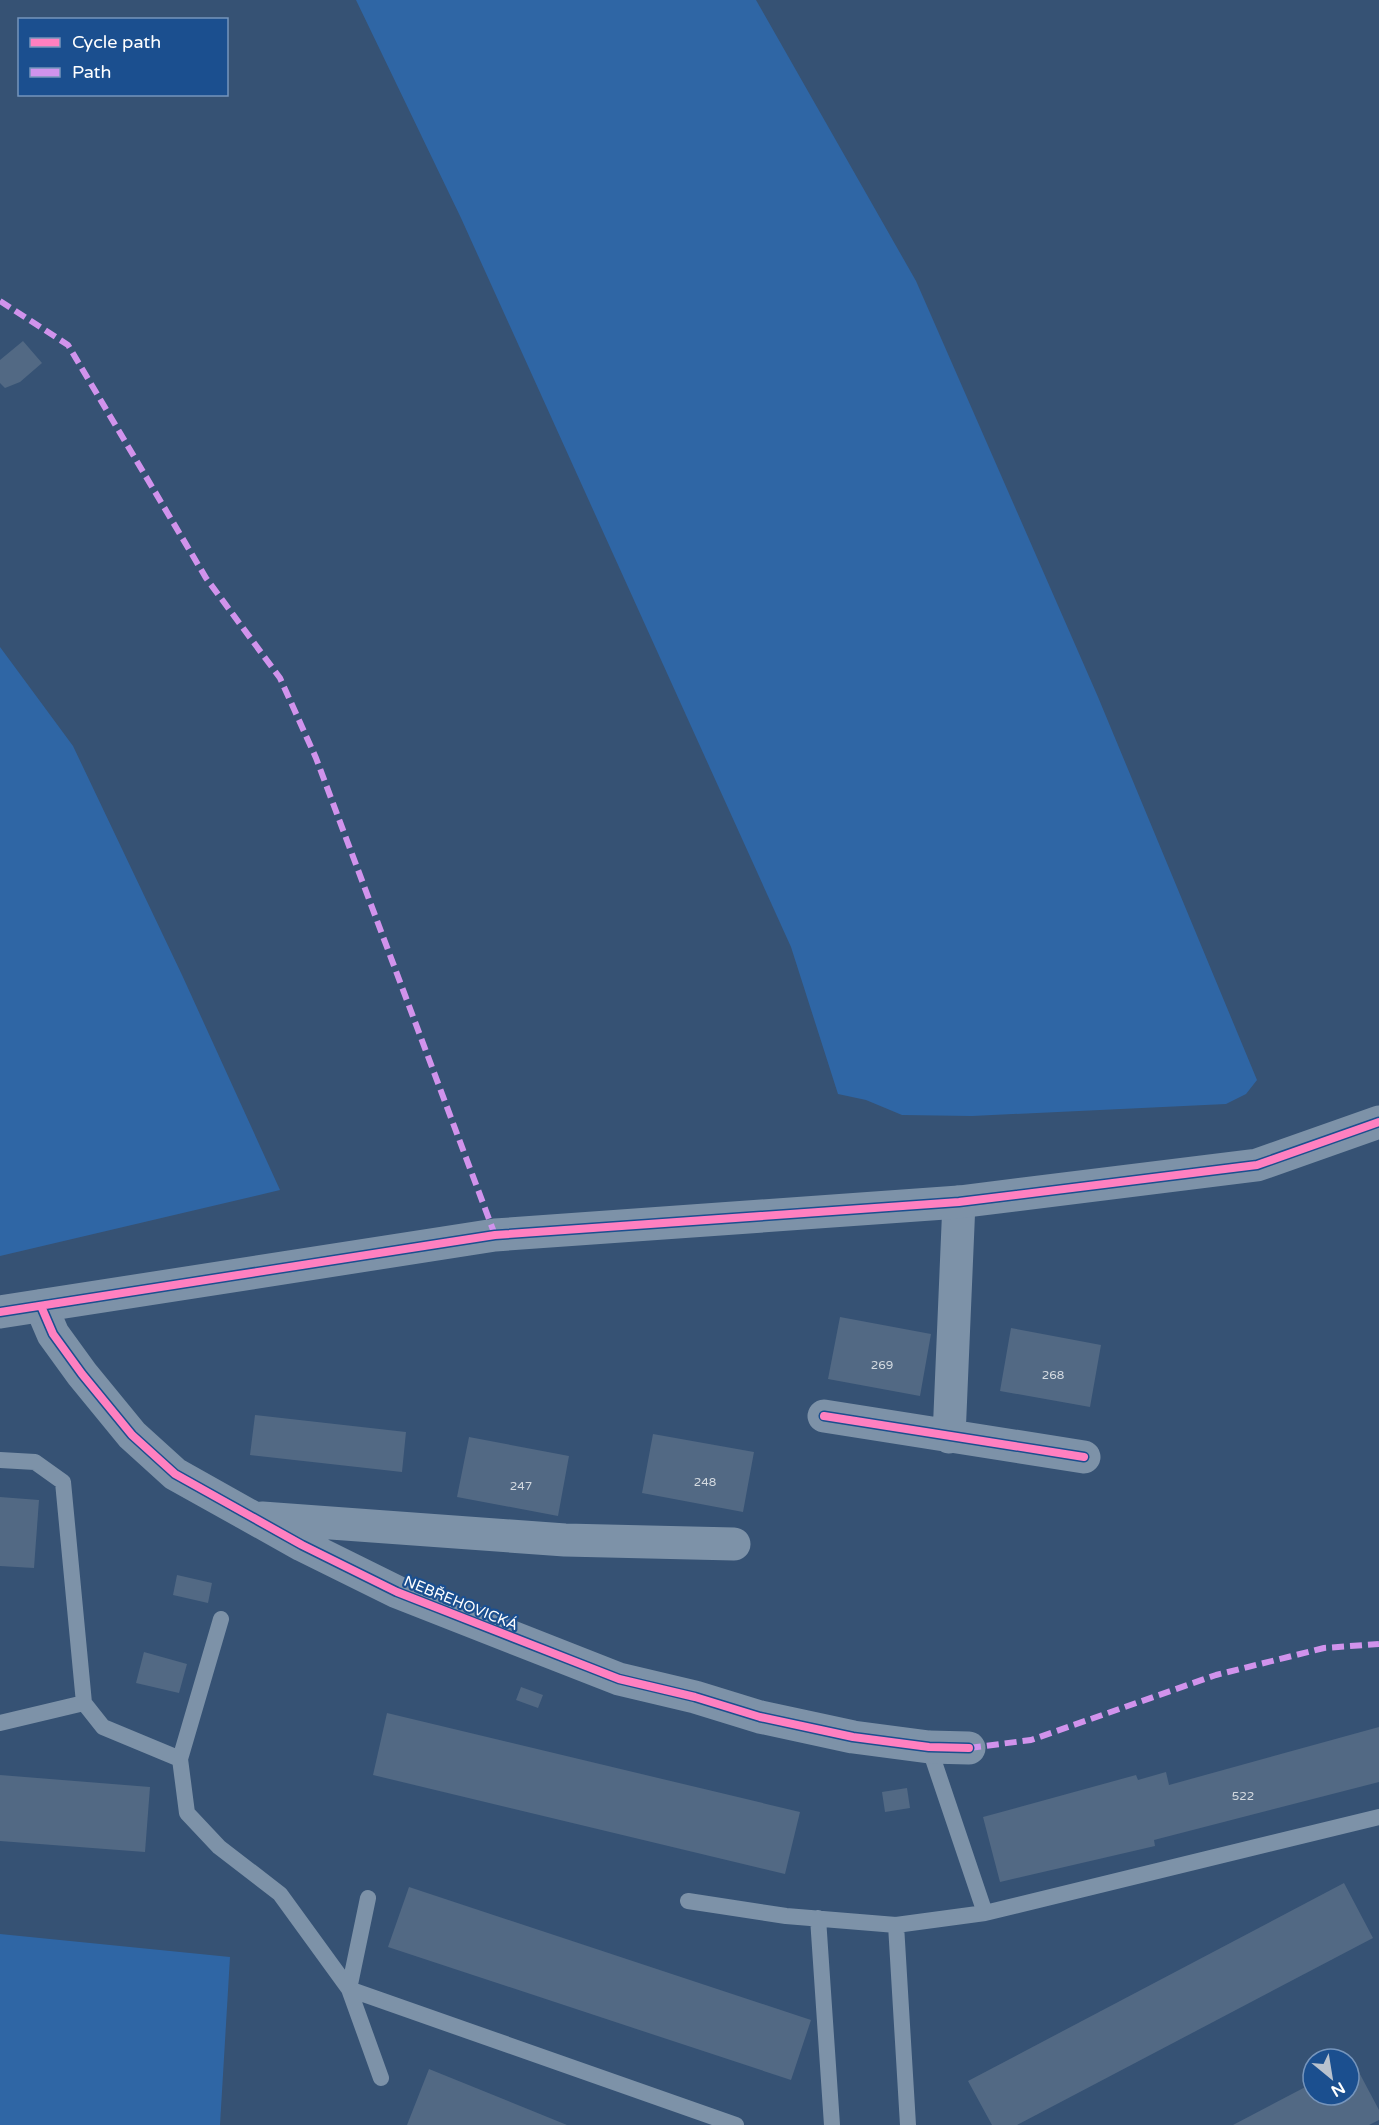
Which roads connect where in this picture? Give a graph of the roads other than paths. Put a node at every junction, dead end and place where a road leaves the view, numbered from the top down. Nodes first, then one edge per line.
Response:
1 (1379, 1122) edge
2 (959, 1202) junction
3 (41, 1306) junction
4 (0, 1312) edge
5 (824, 1416) dead end
6 (949, 1437) junction
7 (1084, 1457) dead end
8 (0, 1460) edge
9 (249, 1517) junction
10 (734, 1544) dead end
11 (221, 1619) dead end
12 (84, 1703) junction
13 (0, 1723) edge
14 (929, 1747) junction
15 (969, 1748) dead end
16 (180, 1759) junction
17 (1379, 1817) edge
18 (368, 1898) dead end
19 (688, 1901) dead end
20 (985, 1912) junction
21 (818, 1918) junction
22 (896, 1925) junction
23 (349, 1989) junction
24 (381, 2078) dead end
25 (736, 2125) edge
26 (832, 2125) edge
27 (908, 2125) edge

1 - 2 street
2 - 3 street
2 - 6 street
3 - 4 street
3 - 9 street, NEBŘEHOVICKÁ
5 - 6 street
6 - 7 street
8 - 12 lane
9 - 10 street
9 - 14 street, NEBŘEHOVICKÁ
11 - 16 lane
12 - 13 lane
12 - 16 lane
14 - 15 street, NEBŘEHOVICKÁ
14 - 20 lane
16 - 23 lane
17 - 20 lane
18 - 23 lane
19 - 21 lane
20 - 22 lane
21 - 22 lane
21 - 26 lane
22 - 27 lane
23 - 24 lane
23 - 25 lane

